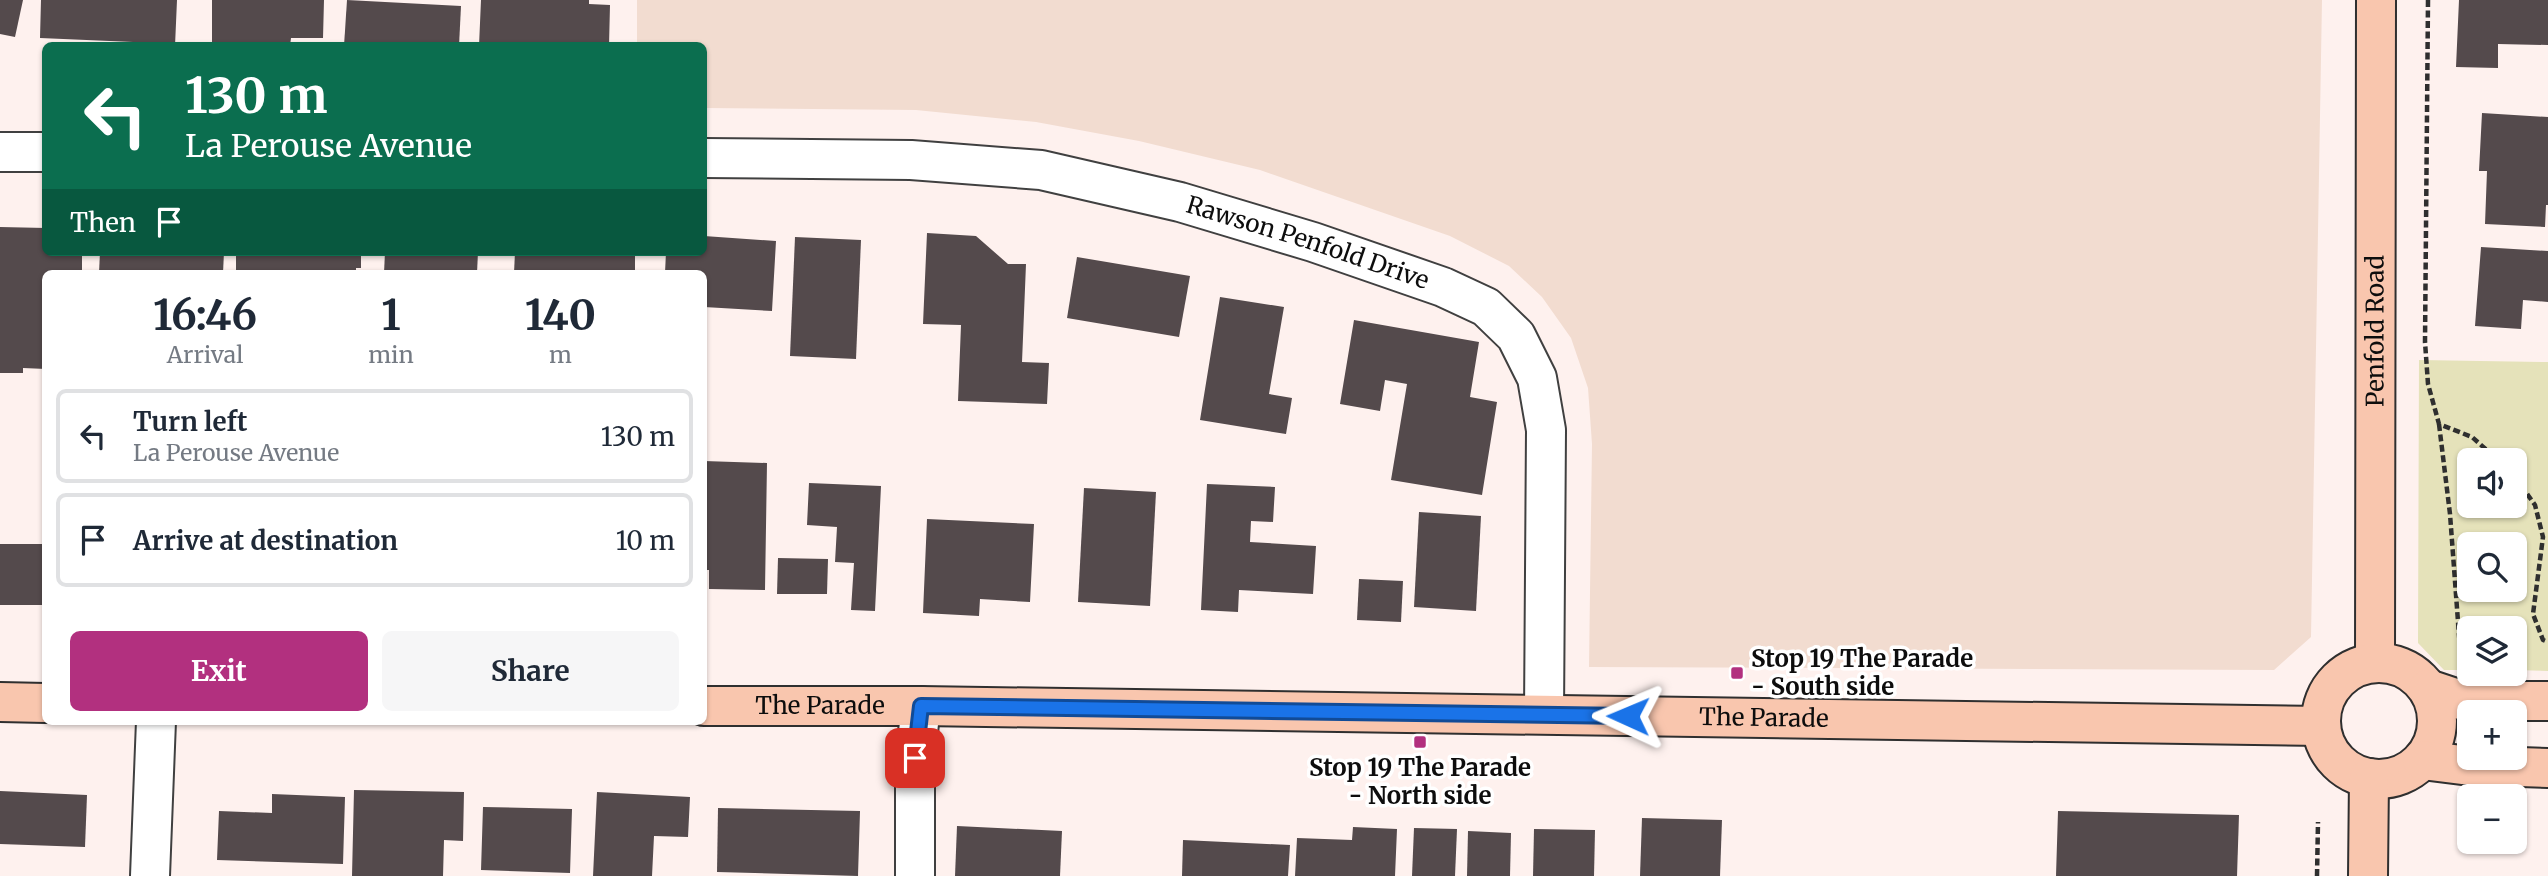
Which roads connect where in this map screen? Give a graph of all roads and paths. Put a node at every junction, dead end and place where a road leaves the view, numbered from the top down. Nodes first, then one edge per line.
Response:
1 (2376, 0) edge
2 (2428, 0) edge
3 (0, 152) edge
4 (42, 152) edge
5 (707, 158) edge
6 (2439, 424) junction
7 (2484, 448) edge
8 (2527, 494) edge
9 (2458, 616) edge
10 (2548, 642) edge
11 (2375, 663) junction
12 (2428, 689) junction
13 (2548, 701) edge
14 (0, 702) edge
15 (42, 703) edge
16 (707, 706) edge
17 (921, 706) junction
18 (1544, 715) junction
19 (156, 725) edge
20 (2321, 726) junction
21 (2421, 761) junction
22 (2548, 768) edge
23 (2369, 778) junction
24 (2318, 822) dead end
25 (150, 876) edge
26 (915, 876) edge
27 (2318, 876) edge
28 (2368, 876) edge

1 - 11 main road, Penfold Road
2 - 6 path
3 - 4 street
5 - 18 street, Rawson Penfold Drive
6 - 7 path
6 - 9 path
8 - 10 path
11 - 12 main road
11 - 20 main road
12 - 13 main road
12 - 21 main road
14 - 15 main road
16 - 17 main road, The Parade
17 - 18 main road, The Parade
17 - 26 street
18 - 20 main road, The Parade
19 - 25 street
20 - 23 main road
21 - 22 main road
21 - 23 main road
23 - 28 main road
24 - 27 path

